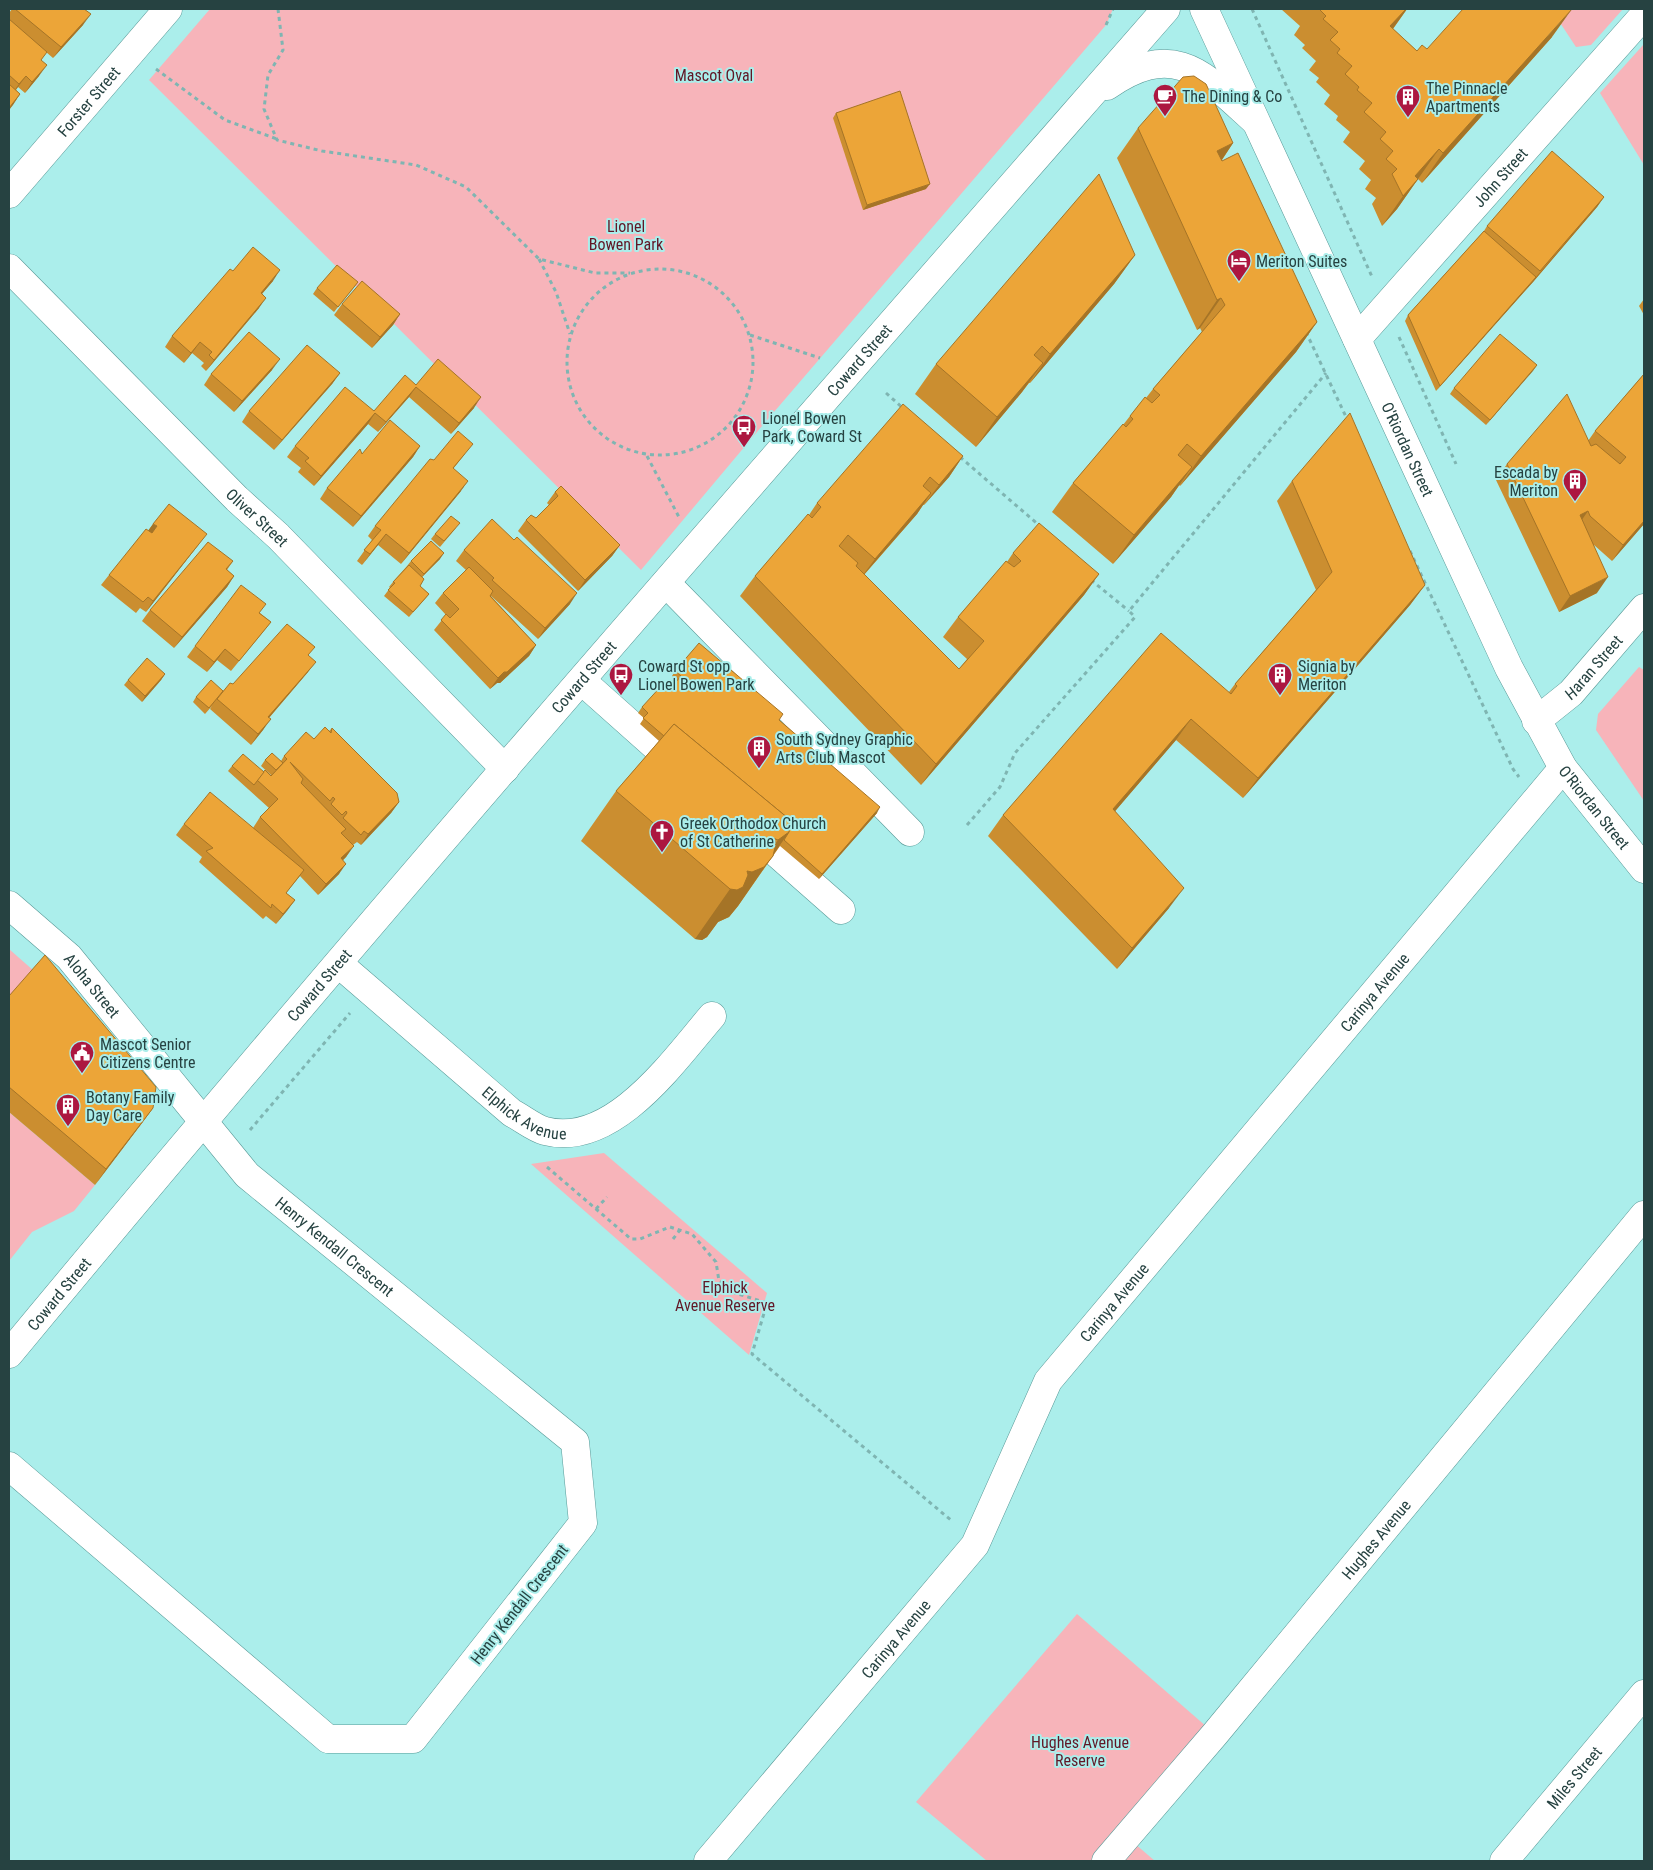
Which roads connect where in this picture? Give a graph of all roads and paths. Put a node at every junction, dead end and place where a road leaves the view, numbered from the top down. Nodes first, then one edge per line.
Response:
1 (168, 9) edge
2 (278, 9) edge
3 (1113, 9) edge
4 (1166, 9) edge
5 (1204, 9) edge
6 (1252, 9) edge
7 (1644, 15) edge
8 (1106, 25) dead end
9 (131, 50) junction
10 (1087, 100) junction
11 (1254, 120) junction
12 (277, 140) junction
13 (9, 194) edge
14 (539, 259) junction
15 (9, 268) edge
16 (631, 272) junction
17 (1386, 308) junction
18 (1305, 328) edge
19 (570, 335) junction
20 (750, 335) junction
21 (1357, 339) junction
22 (820, 358) dead end
23 (1326, 373) junction
24 (886, 393) dead end
25 (909, 413) edge
26 (734, 420) junction
27 (1351, 427) edge
28 (752, 435) dead end
29 (954, 452) edge
30 (647, 456) junction
31 (1456, 464) dead end
32 (680, 518) dead end
33 (1044, 530) edge
34 (1407, 545) edge
35 (1090, 574) edge
36 (666, 583) junction
37 (1644, 608) edge
38 (1129, 611) junction
39 (582, 681) junction
40 (1536, 721) junction
41 (1563, 768) junction
42 (505, 769) junction
43 (700, 786) edge
44 (1536, 800) junction
45 (729, 812) edge
46 (967, 825) dead end
47 (910, 832) dead end
48 (1644, 868) edge
49 (9, 904) edge
50 (841, 910) dead end
51 (339, 964) junction
52 (350, 1013) dead end
53 (712, 1016) dead end
54 (204, 1122) junction
55 (250, 1130) dead end
56 (547, 1167) dead end
57 (607, 1197) dead end
58 (596, 1209) junction
59 (1644, 1215) edge
60 (680, 1230) junction
61 (673, 1239) dead end
62 (9, 1354) edge
63 (9, 1466) edge
64 (952, 1521) dead end
65 (1644, 1694) edge
66 (708, 1861) edge
67 (1106, 1861) edge
68 (1504, 1861) edge

1 - 9 street, Forster Street
2 - 12 path
3 - 8 path
4 - 10 street, Coward Street
5 - 11 street, O'Riordan Street
6 - 17 path
7 - 17 street, John Street
9 - 12 path
9 - 13 street, Forster Street
10 - 11 street
10 - 36 street, Coward Street
11 - 21 street, O'Riordan Street
12 - 14 path
14 - 16 path
14 - 19 path
15 - 42 street, Oliver Street
16 - 19 path
16 - 20 path
17 - 21 street, John Street
17 - 31 path
18 - 23 path
19 - 30 path
20 - 22 path
20 - 26 path
21 - 40 street, O'Riordan Street
23 - 27 path
23 - 38 path
24 - 25 path
26 - 28 path
26 - 30 path
29 - 33 path
30 - 32 path
34 - 44 path
35 - 38 path
36 - 39 street, Coward Street
36 - 47 street
37 - 40 street, Haran Street
38 - 46 path
39 - 42 street, Coward Street
39 - 43 street
40 - 41 street, O'Riordan Street
41 - 44 street, Carinya Avenue
41 - 48 street, O'Riordan Street
42 - 51 street, Coward Street
44 - 66 street, Carinya Avenue
45 - 50 street
49 - 54 street, Aloha Street
51 - 53 street, Elphick Avenue
51 - 54 street, Coward Street
52 - 55 path
54 - 62 street, Coward Street
54 - 63 street, Henry Kendall Crescent
56 - 58 path
57 - 58 path
58 - 60 path
59 - 67 street, Hughes Avenue
60 - 61 path
60 - 64 path
65 - 68 street, Miles Street

